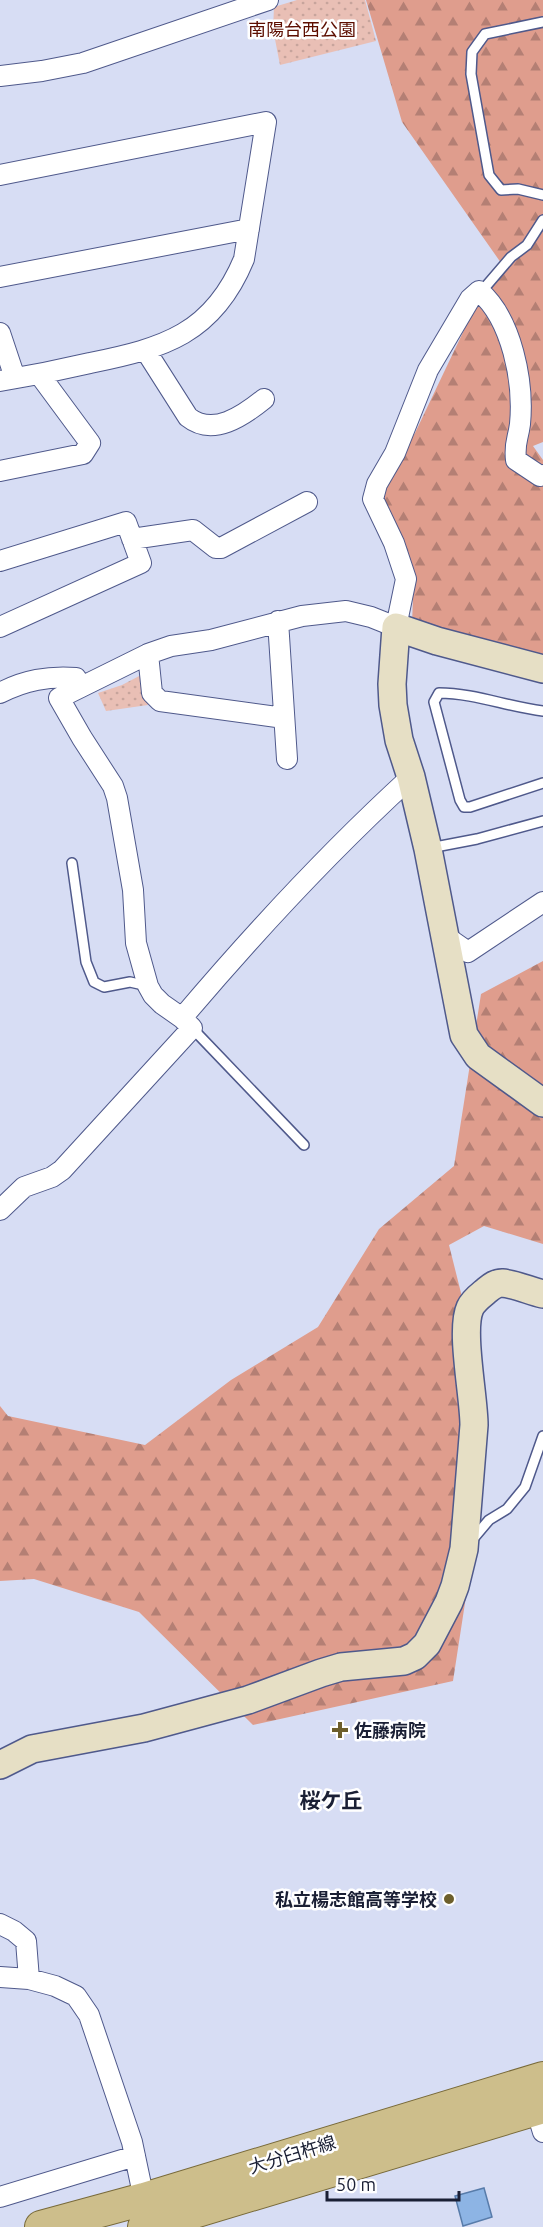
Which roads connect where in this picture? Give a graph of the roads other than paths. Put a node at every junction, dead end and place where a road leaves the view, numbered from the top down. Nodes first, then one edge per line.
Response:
1 (268, 0) edge
2 (543, 22) edge
3 (0, 76) edge
4 (0, 175) edge
5 (543, 195) edge
6 (543, 220) edge
7 (249, 229) junction
8 (0, 278) edge
9 (481, 292) junction
10 (0, 333) edge
11 (146, 351) junction
12 (39, 374) junction
13 (8, 380) edge
14 (264, 399) dead end
15 (0, 471) edge
16 (543, 475) edge
17 (307, 502) dead end
18 (132, 539) junction
19 (0, 561) edge
20 (278, 621) junction
21 (0, 627) edge
22 (396, 627) junction
23 (148, 654) junction
24 (543, 669) edge
25 (81, 686) junction
26 (0, 693) edge
27 (543, 711) edge
28 (284, 718) junction
29 (286, 759) dead end
30 (411, 777) junction
31 (543, 783) edge
32 (543, 821) edge
33 (428, 849) junction
34 (72, 863) dead end
35 (543, 902) edge
36 (445, 936) junction
37 (148, 986) junction
38 (187, 1023) junction
39 (543, 1103) edge
40 (304, 1145) dead end
41 (0, 1210) edge
42 (543, 1294) edge
43 (543, 1436) edge
44 (464, 1549) junction
45 (0, 1765) edge
46 (0, 1924) edge
47 (0, 1977) edge
48 (29, 1979) junction
49 (543, 2078) edge
50 (541, 2116) edge
51 (135, 2156) junction
52 (0, 2197) edge
53 (146, 2220) edge
54 (41, 2227) edge

1 - 3 street
2 - 5 lane
4 - 7 street
6 - 9 lane
7 - 8 street
7 - 11 street
9 - 16 street
9 - 22 street
10 - 13 street
11 - 12 street
11 - 14 street
12 - 13 street
12 - 15 street
17 - 18 street
18 - 19 street
18 - 21 street
20 - 22 street
20 - 23 street
20 - 28 street
22 - 24 street
22 - 30 street
23 - 25 street
23 - 28 street
25 - 26 street
25 - 37 street
27 - 31 lane
28 - 29 street
30 - 33 street
30 - 38 street
32 - 33 lane
33 - 36 street
34 - 37 lane
35 - 36 street
36 - 39 street
37 - 38 street
38 - 40 lane
38 - 41 street
42 - 44 street
43 - 44 lane
44 - 45 street
46 - 48 street
47 - 48 street
48 - 51 street
49 - 53 main road, 大分臼杵線
50 - 53 main road, 大分臼杵線
51 - 52 street
51 - 53 street
53 - 54 main road, 大分臼杵線

